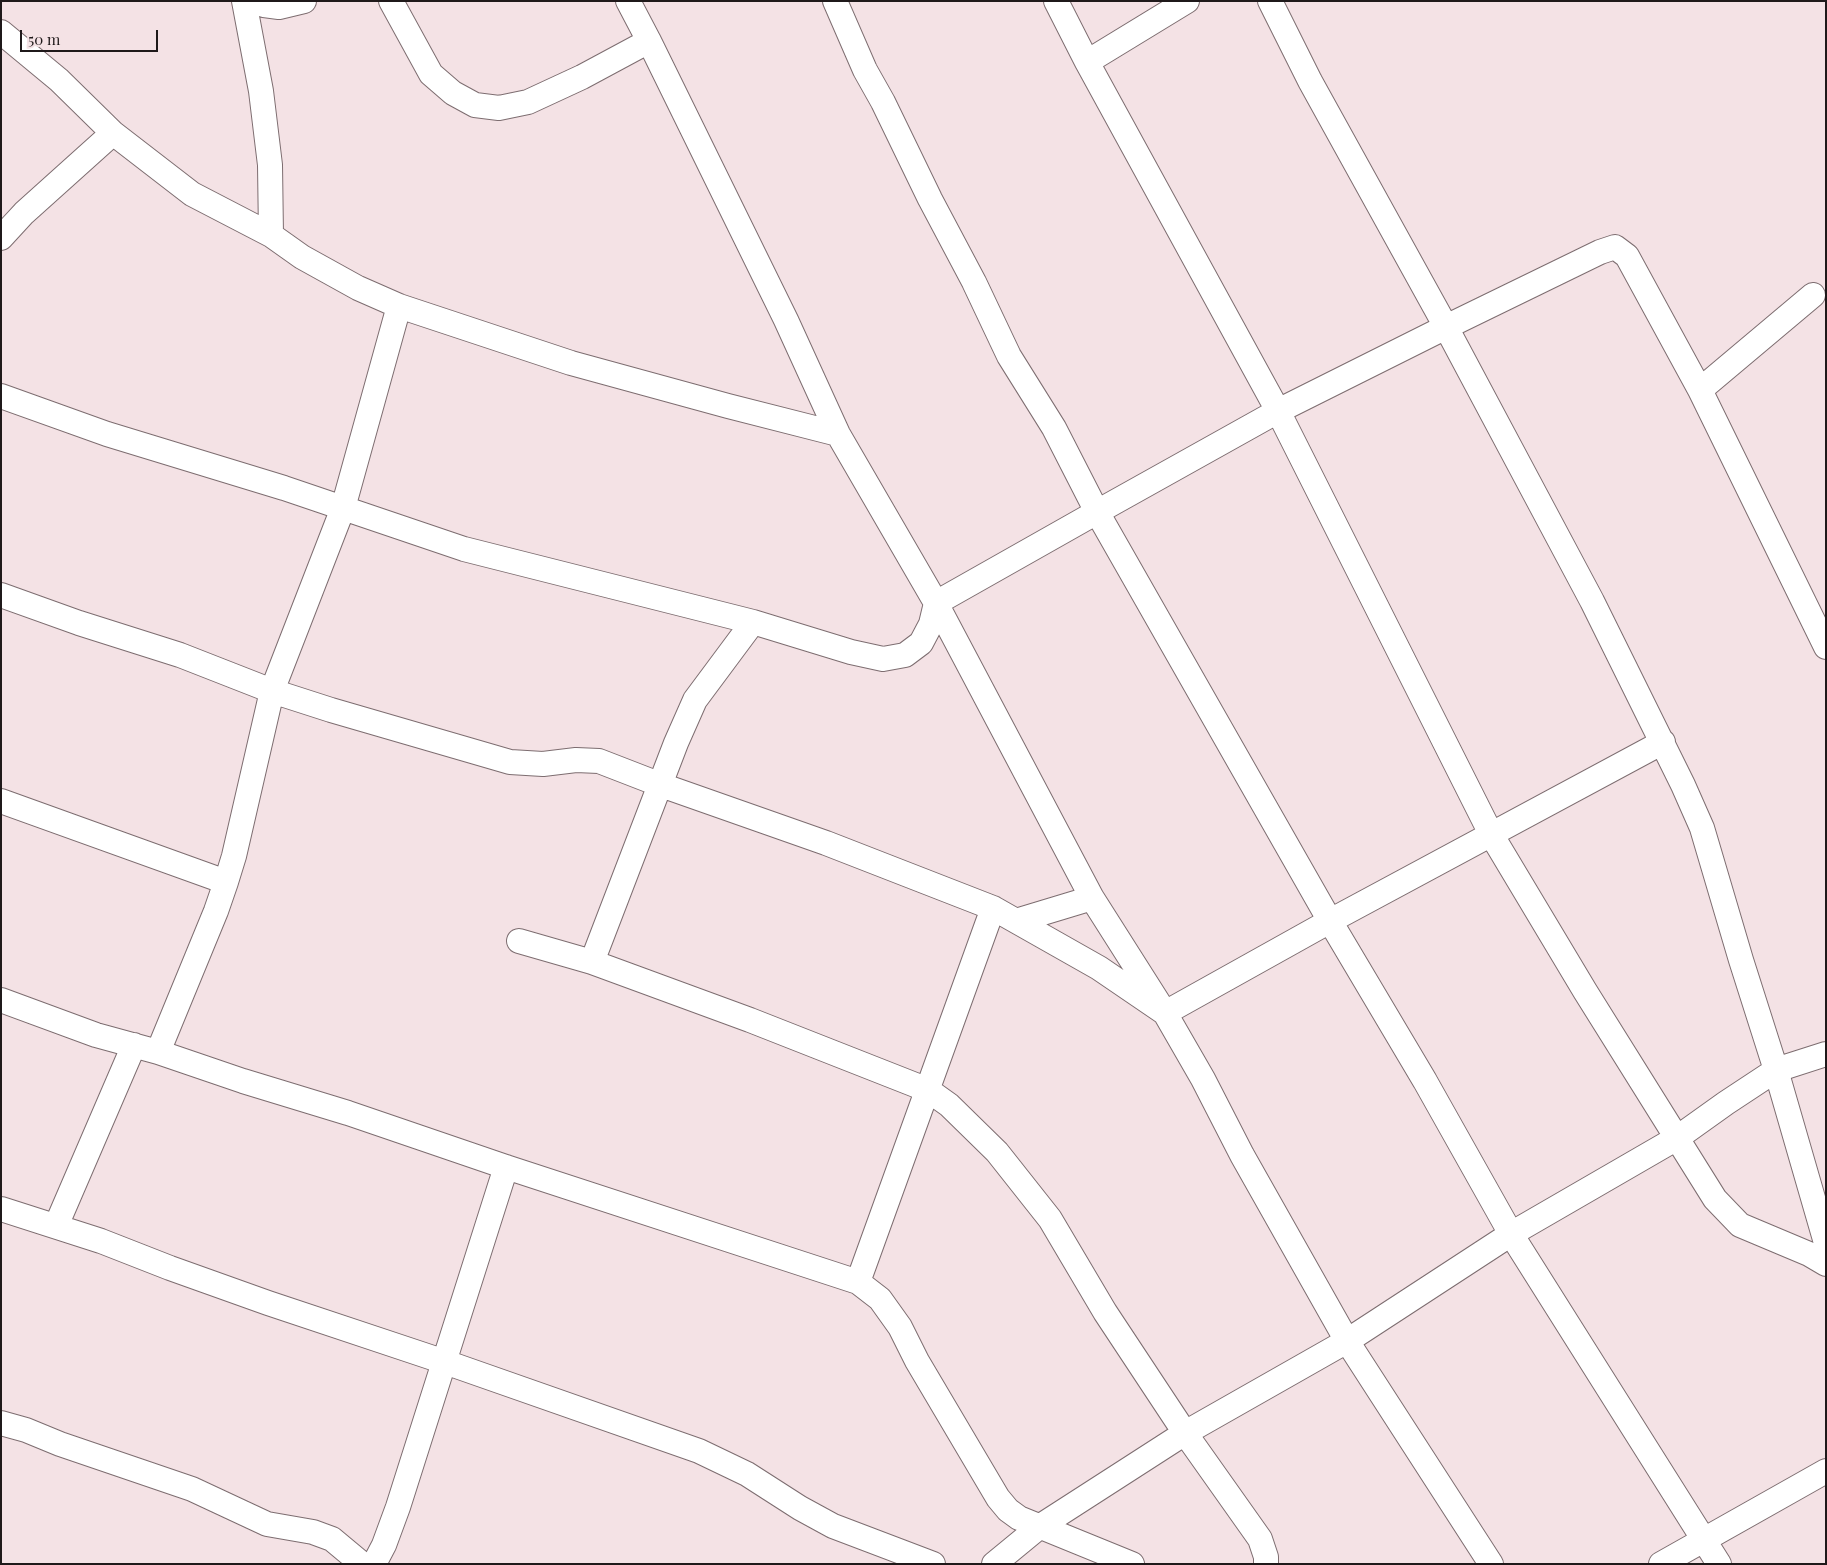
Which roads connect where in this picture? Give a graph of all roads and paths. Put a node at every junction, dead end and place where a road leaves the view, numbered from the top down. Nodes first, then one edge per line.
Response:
1 (244, 1) edge
2 (255, 1) edge
3 (304, 1) edge
4 (390, 1) edge
5 (628, 1) edge
6 (835, 1) edge
7 (1056, 1) edge
8 (1187, 1) edge
9 (1270, 1) edge
10 (1, 32) edge
11 (649, 41) junction
12 (1087, 62) junction
13 (113, 134) junction
14 (272, 235) junction
15 (1, 238) edge
16 (1813, 295) dead end
17 (399, 306) junction
18 (1446, 327) junction
19 (1700, 390) junction
20 (1, 396) edge
21 (1278, 411) junction
22 (838, 434) junction
23 (343, 508) junction
24 (1097, 512) junction
25 (1, 595) edge
26 (936, 603) junction
27 (753, 622) junction
28 (1826, 647) edge
29 (272, 691) junction
30 (1663, 742) junction
31 (661, 785) junction
32 (1, 801) edge
33 (1491, 834) junction
34 (226, 882) junction
35 (1092, 898) junction
36 (994, 908) junction
37 (1016, 921) junction
38 (1330, 921) junction
39 (519, 941) dead end
40 (592, 962) junction
41 (1, 1000) edge
42 (1165, 1013) junction
43 (134, 1045) junction
44 (158, 1052) junction
45 (1826, 1054) edge
46 (1776, 1070) junction
47 (928, 1090) junction
48 (1677, 1138) junction
49 (506, 1167) junction
50 (1, 1209) edge
51 (56, 1226) junction
52 (1511, 1234) junction
53 (1826, 1243) edge
54 (1826, 1264) edge
55 (858, 1282) junction
56 (1347, 1341) junction
57 (445, 1362) junction
58 (1, 1423) edge
59 (1186, 1433) junction
60 (1826, 1471) edge
61 (1039, 1527) junction
62 (1703, 1540) junction
63 (362, 1564) edge
64 (374, 1564) edge
65 (933, 1564) edge
66 (994, 1564) edge
67 (1132, 1564) edge
68 (1266, 1564) edge
69 (1491, 1564) edge
70 (1661, 1564) edge
71 (1719, 1564) edge

1 - 14 street
2 - 3 street
4 - 11 street
5 - 11 street
6 - 24 street
7 - 12 street
8 - 12 street
9 - 18 street
10 - 13 street
11 - 22 street
12 - 21 street
13 - 14 street
13 - 15 street
14 - 17 street
16 - 19 street
17 - 22 street
17 - 23 street
18 - 19 street
18 - 21 street
18 - 30 street
19 - 28 street
20 - 23 street
21 - 24 street
21 - 33 street
22 - 26 street
23 - 27 street
23 - 29 street
24 - 26 street
24 - 38 street
25 - 29 street
26 - 27 street
26 - 35 street
27 - 31 street
29 - 31 street
29 - 34 street
30 - 33 street
30 - 46 street
31 - 36 street
31 - 40 street
32 - 34 street
33 - 38 street
33 - 48 street
34 - 44 street
35 - 37 street
35 - 42 street
36 - 37 street
36 - 47 street
37 - 42 street
38 - 42 street
38 - 52 street
39 - 40 street
40 - 47 street
41 - 43 street
42 - 56 street
43 - 44 street
43 - 51 street
44 - 49 street
45 - 46 street
46 - 48 street
46 - 53 street
47 - 55 street
47 - 59 street
48 - 52 street
48 - 54 street
49 - 55 street
49 - 57 street
50 - 51 street
51 - 57 street
52 - 56 street
52 - 62 street
55 - 61 street
56 - 59 street
56 - 69 street
57 - 64 street
57 - 65 street
58 - 63 street
59 - 61 street
59 - 68 street
60 - 62 street
61 - 66 street
61 - 67 street
62 - 70 street
62 - 71 street

